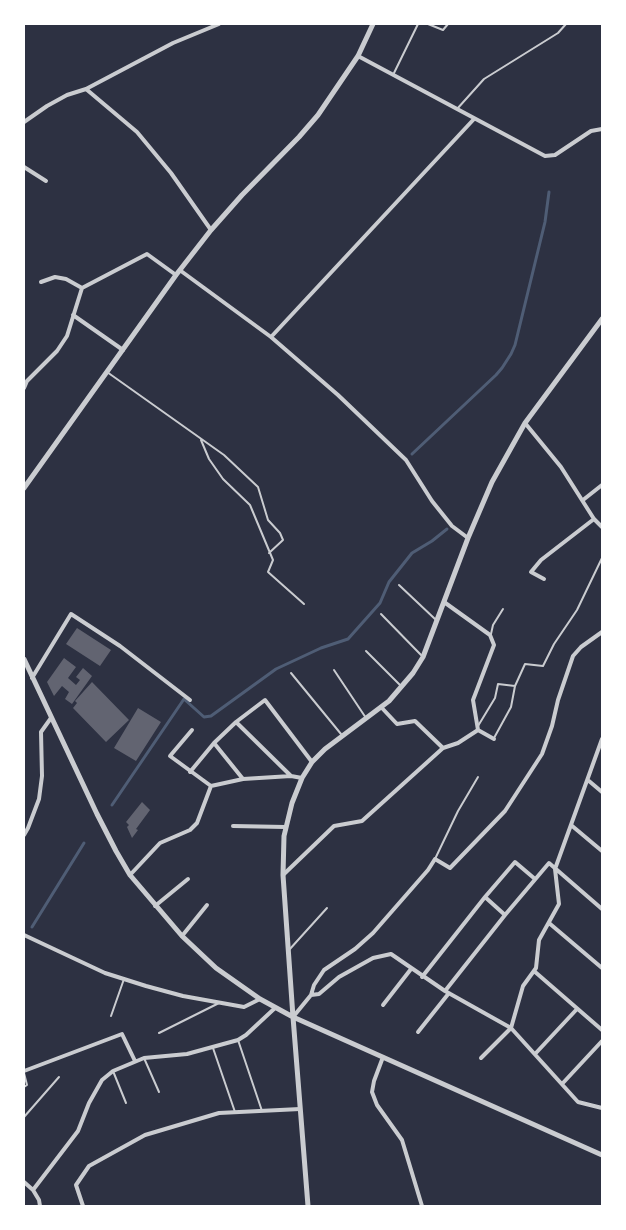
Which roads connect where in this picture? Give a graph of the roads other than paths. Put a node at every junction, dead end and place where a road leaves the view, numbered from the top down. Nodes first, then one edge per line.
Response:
1 (219, 24) edge
2 (373, 24) edge
3 (418, 24) edge
4 (428, 24) edge
5 (448, 24) edge
6 (566, 24) edge
7 (358, 56) junction
8 (393, 75) junction
9 (86, 89) junction
10 (457, 110) junction
11 (474, 118) junction
12 (24, 122) edge
13 (602, 129) edge
14 (24, 167) edge
15 (46, 181) dead end
16 (211, 230) junction
17 (181, 271) junction
18 (176, 276) junction
19 (41, 282) dead end
20 (82, 288) junction
21 (73, 315) junction
22 (602, 319) edge
23 (271, 337) junction
24 (123, 350) junction
25 (107, 372) junction
26 (25, 381) edge
27 (24, 388) edge
28 (525, 423) junction
29 (200, 438) junction
30 (602, 485) edge
31 (24, 488) edge
32 (583, 500) junction
33 (594, 519) junction
34 (602, 527) edge
35 (468, 538) junction
36 (269, 553) junction
37 (602, 558) edge
38 (544, 578) dead end
39 (399, 584) dead end
40 (444, 602) junction
41 (304, 604) dead end
42 (503, 609) dead end
43 (381, 614) dead end
44 (437, 621) junction
45 (602, 632) edge
46 (490, 635) junction
47 (366, 651) dead end
48 (423, 657) junction
49 (24, 659) edge
50 (334, 670) dead end
51 (291, 673) dead end
52 (32, 678) junction
53 (515, 686) junction
54 (402, 688) junction
55 (190, 700) dead end
56 (381, 707) junction
57 (52, 718) junction
58 (366, 718) junction
59 (236, 722) junction
60 (478, 728) junction
61 (192, 730) dead end
62 (343, 736) junction
63 (494, 738) joint
64 (602, 739) edge
65 (214, 743) junction
66 (443, 748) junction
67 (312, 762) junction
68 (190, 772) junction
69 (292, 776) junction
70 (478, 777) dead end
71 (302, 778) junction
72 (243, 779) junction
73 (588, 780) junction
74 (211, 786) junction
75 (602, 792) edge
76 (571, 825) junction
77 (233, 826) dead end
78 (285, 827) junction
79 (24, 835) edge
80 (602, 851) edge
81 (434, 859) junction
82 (555, 869) junction
83 (130, 875) junction
84 (283, 875) junction
85 (188, 879) dead end
86 (535, 879) junction
87 (485, 897) junction
88 (155, 906) junction
89 (207, 906) dead end
90 (327, 908) dead end
91 (602, 909) edge
92 (506, 915) junction
93 (549, 923) junction
94 (24, 935) edge
95 (182, 936) junction
96 (288, 951) junction
97 (602, 968) edge
98 (411, 969) junction
99 (534, 971) junction
100 (422, 977) junction
101 (124, 979) junction
102 (447, 992) junction
103 (311, 995) junction
104 (260, 999) junction
105 (219, 1003) junction
106 (383, 1005) dead end
107 (275, 1008) junction
108 (577, 1009) junction
109 (111, 1016) dead end
110 (292, 1017) junction
111 (511, 1028) junction
112 (602, 1030) edge
113 (418, 1032) dead end
114 (158, 1033) dead end
115 (238, 1040) junction
116 (602, 1041) edge
117 (213, 1048) junction
118 (535, 1054) junction
119 (383, 1057) junction
120 (144, 1058) junction
121 (481, 1058) dead end
122 (135, 1061) junction
123 (113, 1070) junction
124 (24, 1072) edge
125 (59, 1076) dead end
126 (562, 1084) junction
127 (24, 1087) edge
128 (159, 1092) dead end
129 (126, 1103) dead end
130 (602, 1108) edge
131 (300, 1109) junction
132 (262, 1110) junction
133 (235, 1112) junction
134 (24, 1117) edge
135 (602, 1155) edge
136 (24, 1182) edge
137 (33, 1190) junction
138 (40, 1206) edge
139 (83, 1206) edge
140 (308, 1206) edge
141 (422, 1206) edge

1 - 9 street
2 - 7 street
3 - 8 lane
4 - 5 lane
6 - 10 lane
7 - 8 street
7 - 16 street
8 - 10 street
9 - 12 street
9 - 16 street
10 - 11 street
11 - 13 street
11 - 23 street
14 - 15 street
16 - 17 street
17 - 18 street
17 - 23 street
18 - 20 street
18 - 24 street
19 - 20 street
20 - 21 street
21 - 24 street
21 - 26 street
22 - 28 street
23 - 35 street
24 - 25 street
25 - 29 lane
25 - 31 street
26 - 27 street
28 - 32 street
28 - 35 street
29 - 36 lane
29 - 36 lane
30 - 32 street
32 - 33 street
33 - 34 street
33 - 38 street
35 - 40 street
36 - 41 lane
37 - 53 lane
39 - 44 lane
40 - 44 street
40 - 46 street
42 - 46 lane
43 - 48 lane
44 - 48 street
45 - 81 street
46 - 60 street
47 - 54 lane
48 - 54 street
49 - 52 street
50 - 58 lane
51 - 62 lane
52 - 55 street
52 - 57 street
53 - 60 lane
53 - 63 lane
54 - 56 street
56 - 58 street
56 - 66 street
57 - 79 street
57 - 83 street
58 - 62 street
59 - 65 street
59 - 67 street
59 - 69 street
60 - 63 street
60 - 66 street
61 - 68 street
62 - 67 street
64 - 73 street
65 - 68 street
65 - 72 street
66 - 84 street
67 - 71 street
68 - 74 street
69 - 71 street
69 - 72 street
70 - 81 lane
71 - 78 street
72 - 74 street
73 - 75 street
73 - 76 street
74 - 83 street
76 - 80 street
76 - 82 street
77 - 78 street
78 - 84 street
81 - 103 street
82 - 86 street
82 - 91 street
82 - 93 street
83 - 88 street
84 - 96 street
85 - 88 street
86 - 87 street
86 - 92 street
87 - 92 street
87 - 100 street
88 - 95 street
89 - 95 street
90 - 96 lane
92 - 102 street
93 - 97 street
93 - 99 street
94 - 101 street
95 - 104 street
96 - 110 street
98 - 100 street
98 - 103 street
98 - 106 street
99 - 108 street
99 - 111 street
100 - 102 street
101 - 105 street
101 - 109 lane
102 - 111 street
102 - 113 street
103 - 110 street
104 - 105 street
104 - 107 street
105 - 114 lane
107 - 110 street
107 - 115 street
108 - 112 street
108 - 118 street
110 - 119 street
110 - 131 street
111 - 118 street
111 - 121 street
115 - 117 street
115 - 132 lane
116 - 126 street
117 - 120 street
117 - 133 lane
118 - 126 street
119 - 135 street
119 - 141 street
120 - 122 street
120 - 128 lane
122 - 123 street
122 - 124 street
123 - 129 lane
123 - 137 street
124 - 127 lane
125 - 134 lane
126 - 130 street
131 - 132 street
131 - 140 street
132 - 133 street
133 - 139 street
136 - 137 street
137 - 138 street

